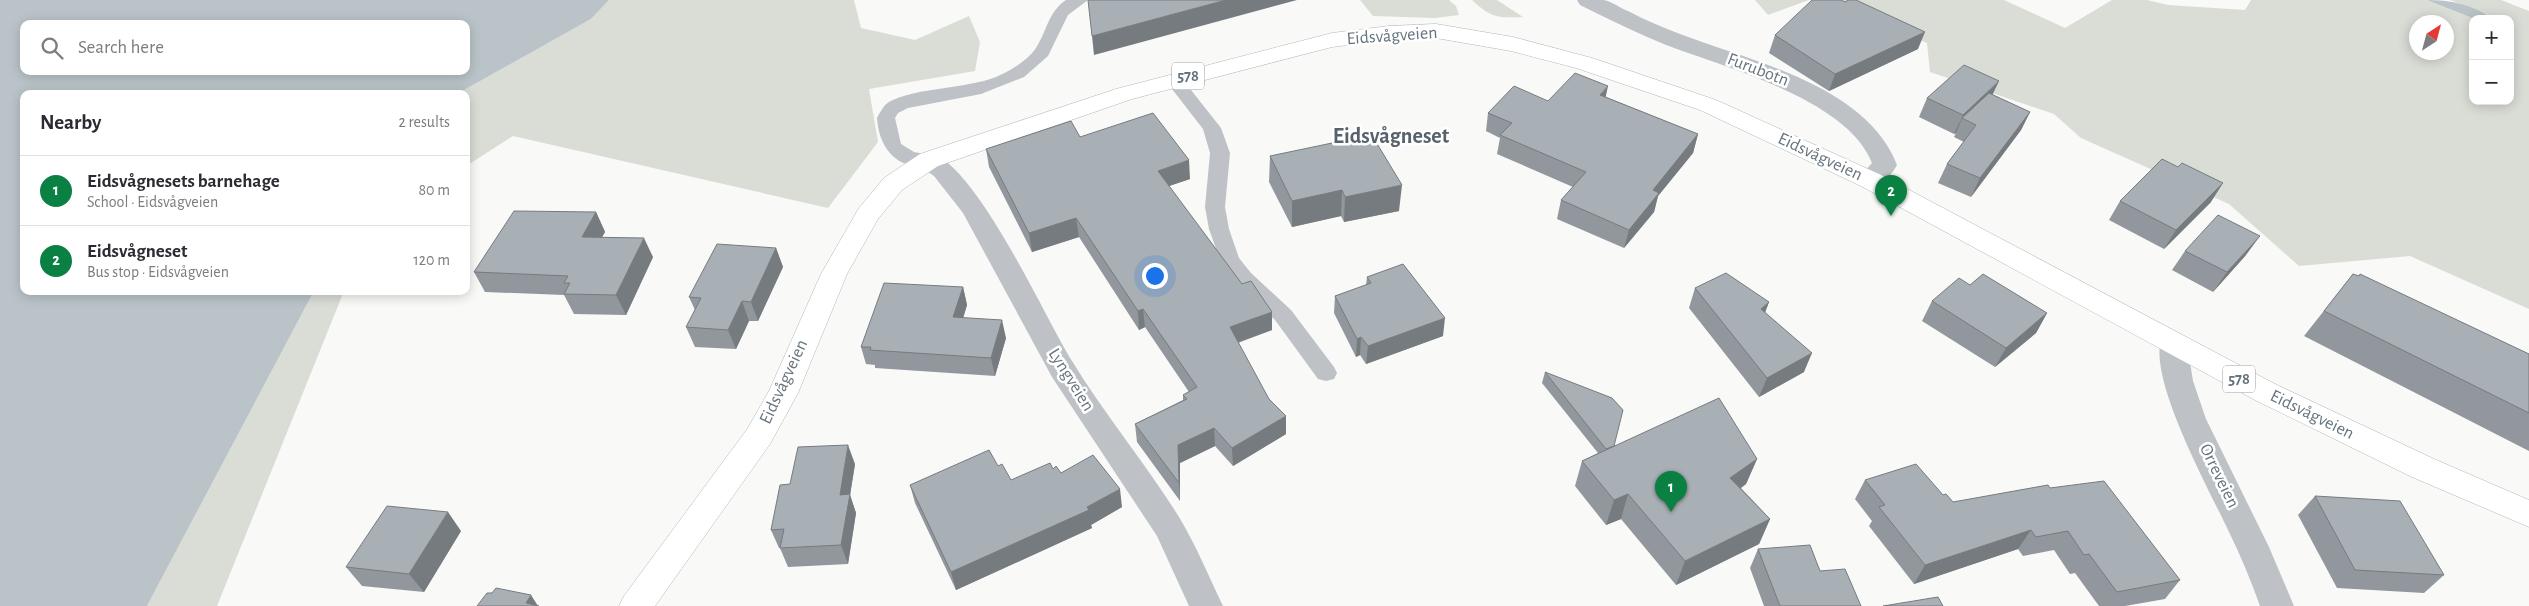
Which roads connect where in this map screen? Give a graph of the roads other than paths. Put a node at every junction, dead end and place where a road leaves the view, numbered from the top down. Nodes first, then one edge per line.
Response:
1 (1080, 0) edge
2 (1588, 0) edge
3 (1174, 80) junction
4 (929, 160) junction
5 (1870, 180) junction
6 (2173, 343) junction
7 (1326, 373) dead end
8 (2529, 514) edge
9 (636, 606) edge
10 (1206, 606) edge
11 (2277, 606) edge

1 - 4 lane, Eidsvågveien
2 - 5 street, Furubotn
3 - 4 main road, Eidsvågveien / 578
3 - 5 main road, Eidsvågveien / 578
3 - 7 lane
4 - 9 main road, Eidsvågveien / 578
4 - 10 street, Lyngveien
5 - 6 main road, Eidsvågveien / 578
6 - 8 main road, Eidsvågveien / 578
6 - 11 street, Orreveien

